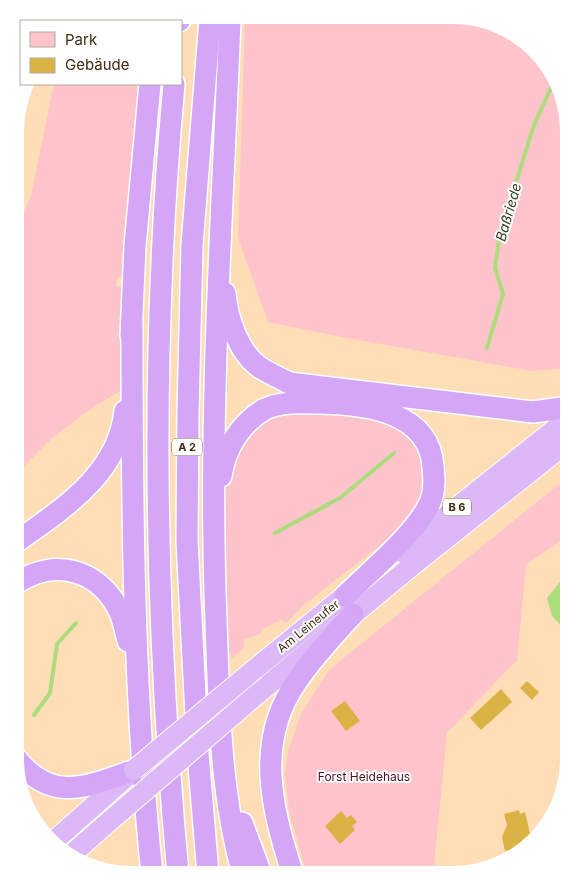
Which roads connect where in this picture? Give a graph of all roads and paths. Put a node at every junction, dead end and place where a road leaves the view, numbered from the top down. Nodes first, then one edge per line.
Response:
1 (210, 24) edge
2 (230, 24) edge
3 (150, 85) edge
4 (174, 85) edge
5 (220, 227) junction
6 (132, 323) junction
7 (560, 410) edge
8 (560, 426) edge
9 (560, 448) edge
10 (24, 536) edge
11 (214, 566) junction
12 (24, 580) edge
13 (349, 605) junction
14 (139, 713) junction
15 (224, 760) junction
16 (25, 767) edge
17 (134, 770) joint
18 (102, 790) junction
19 (58, 837) edge
20 (76, 851) edge
21 (151, 866) edge
22 (177, 866) edge
23 (207, 866) edge
24 (241, 866) edge
25 (258, 866) edge
26 (290, 866) edge

1 - 23 highway, A 2
2 - 5 highway
3 - 6 highway
4 - 22 highway, A 2
5 - 7 highway
5 - 11 highway
6 - 10 highway
6 - 14 highway
8 - 13 highway, Am Leineufer / B 6
9 - 13 highway, Am Leineufer / B 6
11 - 13 highway
11 - 15 highway
12 - 14 highway
13 - 17 highway, Am Leineufer / B 6, bridge
13 - 20 highway, Am Leineufer / B 6, bridge
13 - 26 highway
14 - 21 highway
15 - 24 highway
15 - 25 highway
16 - 18 highway
17 - 18 highway
18 - 19 highway

